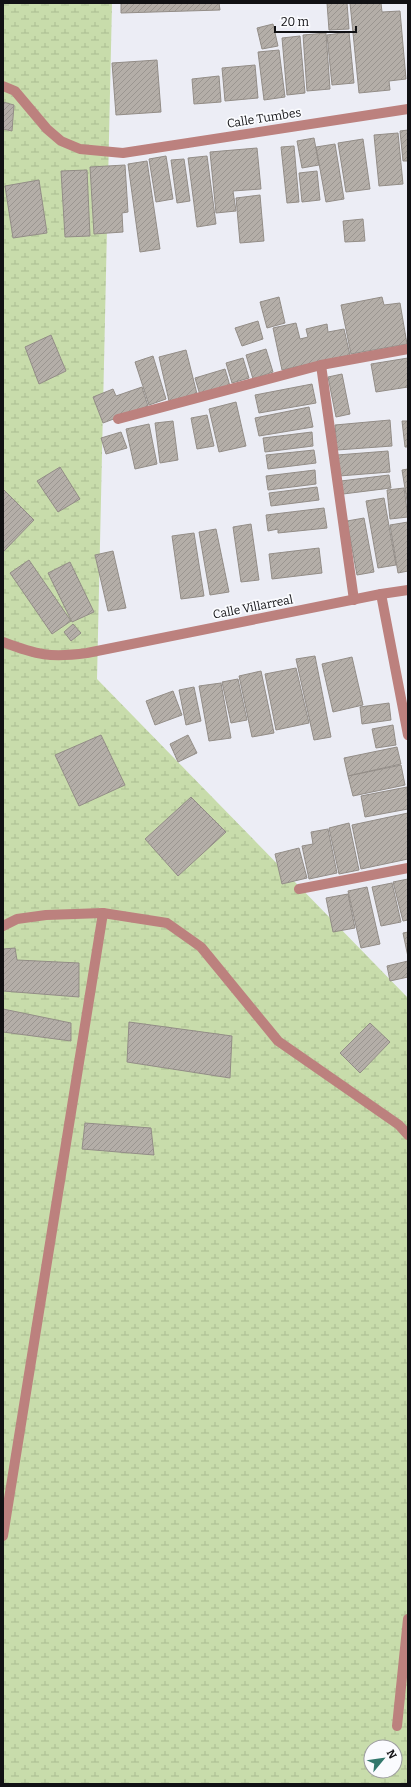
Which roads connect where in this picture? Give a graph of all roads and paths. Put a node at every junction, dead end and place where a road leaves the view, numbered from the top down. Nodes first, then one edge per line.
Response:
1 (3, 86) edge
2 (408, 109) edge
3 (408, 349) edge
4 (321, 365) junction
5 (118, 419) dead end
6 (408, 590) edge
7 (381, 594) junction
8 (354, 600) junction
9 (3, 642) edge
10 (408, 735) edge
11 (408, 868) edge
12 (299, 889) dead end
13 (103, 913) junction
14 (3, 926) edge
15 (408, 1118) edge
16 (399, 1125) junction
17 (408, 1135) edge
18 (3, 1536) edge
19 (408, 1619) edge
20 (397, 1726) dead end

1 - 2 street, Calle Tumbes
3 - 4 street
4 - 5 street
4 - 8 street
6 - 7 street, Calle Villarreal
7 - 8 street, Calle Villarreal
7 - 10 street
8 - 9 street, Calle Villarreal
11 - 12 street
13 - 14 street
13 - 16 street
13 - 18 street
15 - 16 street
16 - 17 street
19 - 20 street

